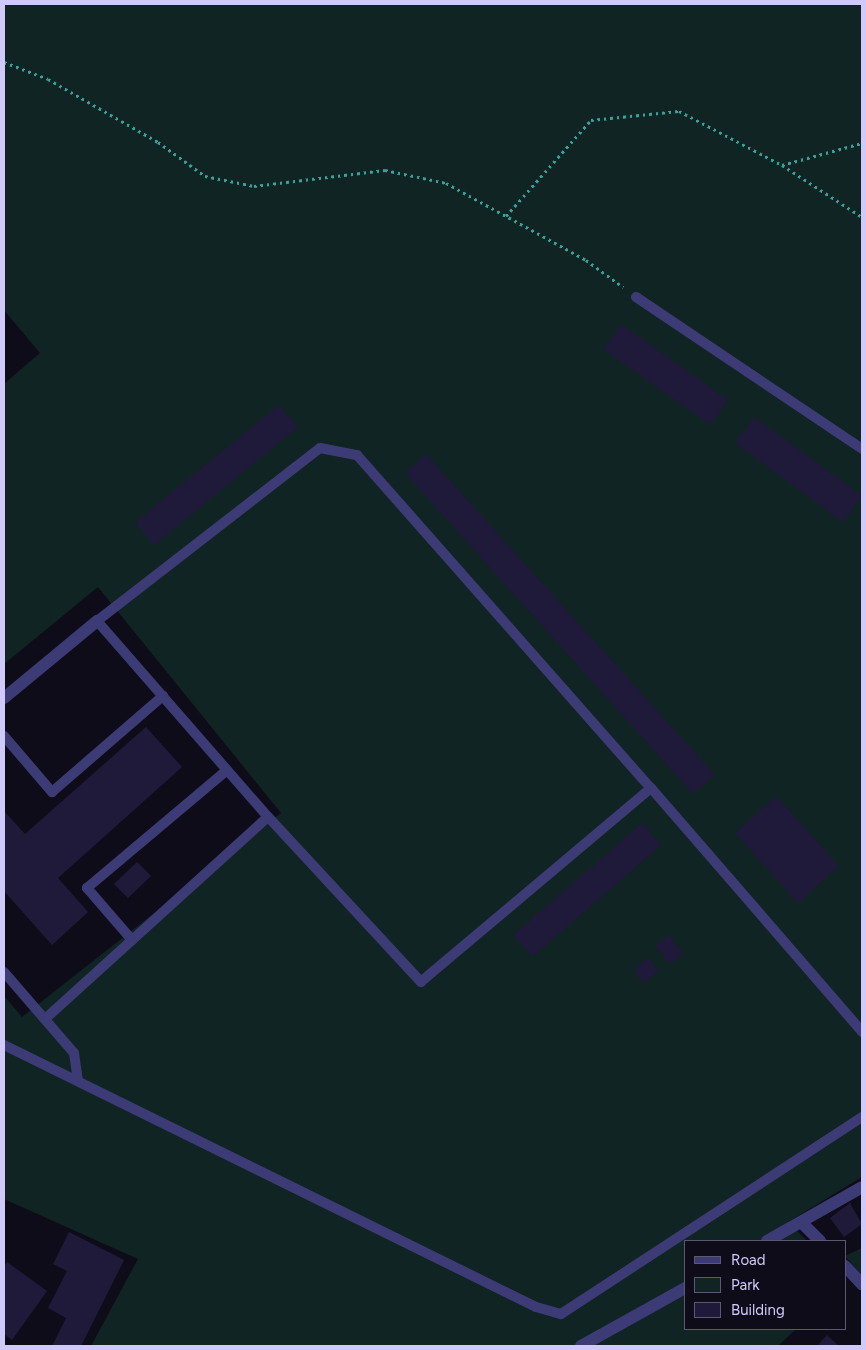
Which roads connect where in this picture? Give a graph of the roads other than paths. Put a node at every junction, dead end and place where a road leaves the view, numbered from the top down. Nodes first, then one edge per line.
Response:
1 (636, 297) road end
2 (862, 449) edge
3 (97, 621) junction
4 (162, 696) junction
5 (4, 698) edge
6 (4, 736) edge
7 (227, 770) junction
8 (651, 788) junction
9 (268, 817) junction
10 (132, 940) junction
11 (4, 972) edge
12 (45, 1019) junction
13 (862, 1032) edge
14 (4, 1045) edge
15 (78, 1081) junction
16 (862, 1117) edge
17 (862, 1187) edge
18 (801, 1222) junction
19 (769, 1240) edge
20 (819, 1240) edge
21 (846, 1267) edge
22 (862, 1284) edge
23 (684, 1289) edge
24 (581, 1346) edge

1 - 2 lane
3 - 4 lane
3 - 5 street
3 - 8 lane
4 - 6 lane
4 - 7 lane
7 - 9 lane
7 - 10 lane
8 - 9 lane
8 - 13 lane
9 - 10 lane
10 - 12 lane
11 - 12 lane
12 - 15 lane
14 - 15 lane
15 - 16 lane
17 - 18 street
18 - 19 street
18 - 20 street
21 - 22 street
23 - 24 street

